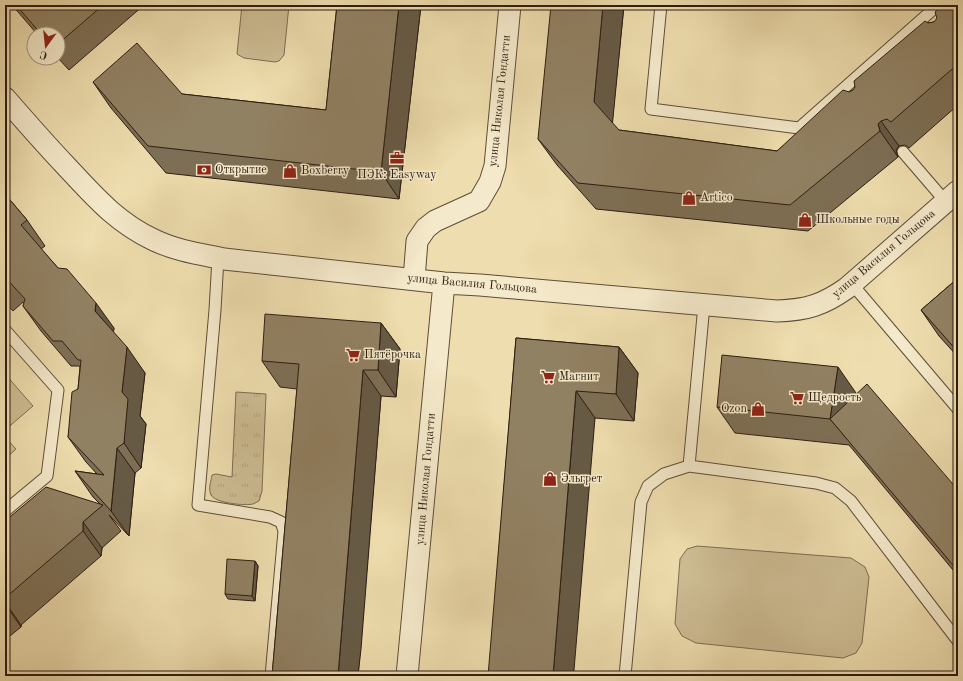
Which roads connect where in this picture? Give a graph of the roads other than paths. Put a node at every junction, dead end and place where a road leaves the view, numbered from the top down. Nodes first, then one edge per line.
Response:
1 (510, 5) edge
2 (661, 5) edge
3 (938, 5) edge
4 (5, 99) edge
5 (903, 152) dead end
6 (952, 196) edge
7 (218, 258) junction
8 (414, 279) junction
9 (444, 283) junction
10 (852, 284) junction
11 (704, 305) junction
12 (5, 330) edge
13 (958, 410) edge
14 (689, 466) junction
15 (5, 511) edge
16 (958, 641) edge
17 (271, 676) edge
18 (407, 676) edge
19 (625, 676) edge

1 - 8 street, улица Николая Гондатти
2 - 3 lane
4 - 7 street, улица Василия Гольцова
5 - 6 lane
6 - 10 street, улица Василия Гольцова
7 - 8 street, улица Василия Гольцова
7 - 17 lane
8 - 9 street, улица Василия Гольцова
9 - 11 street, улица Василия Гольцова
9 - 18 street, улица Николая Гондатти
10 - 11 street, улица Василия Гольцова
10 - 13 lane
11 - 14 lane
12 - 15 lane
14 - 16 lane
14 - 19 lane

